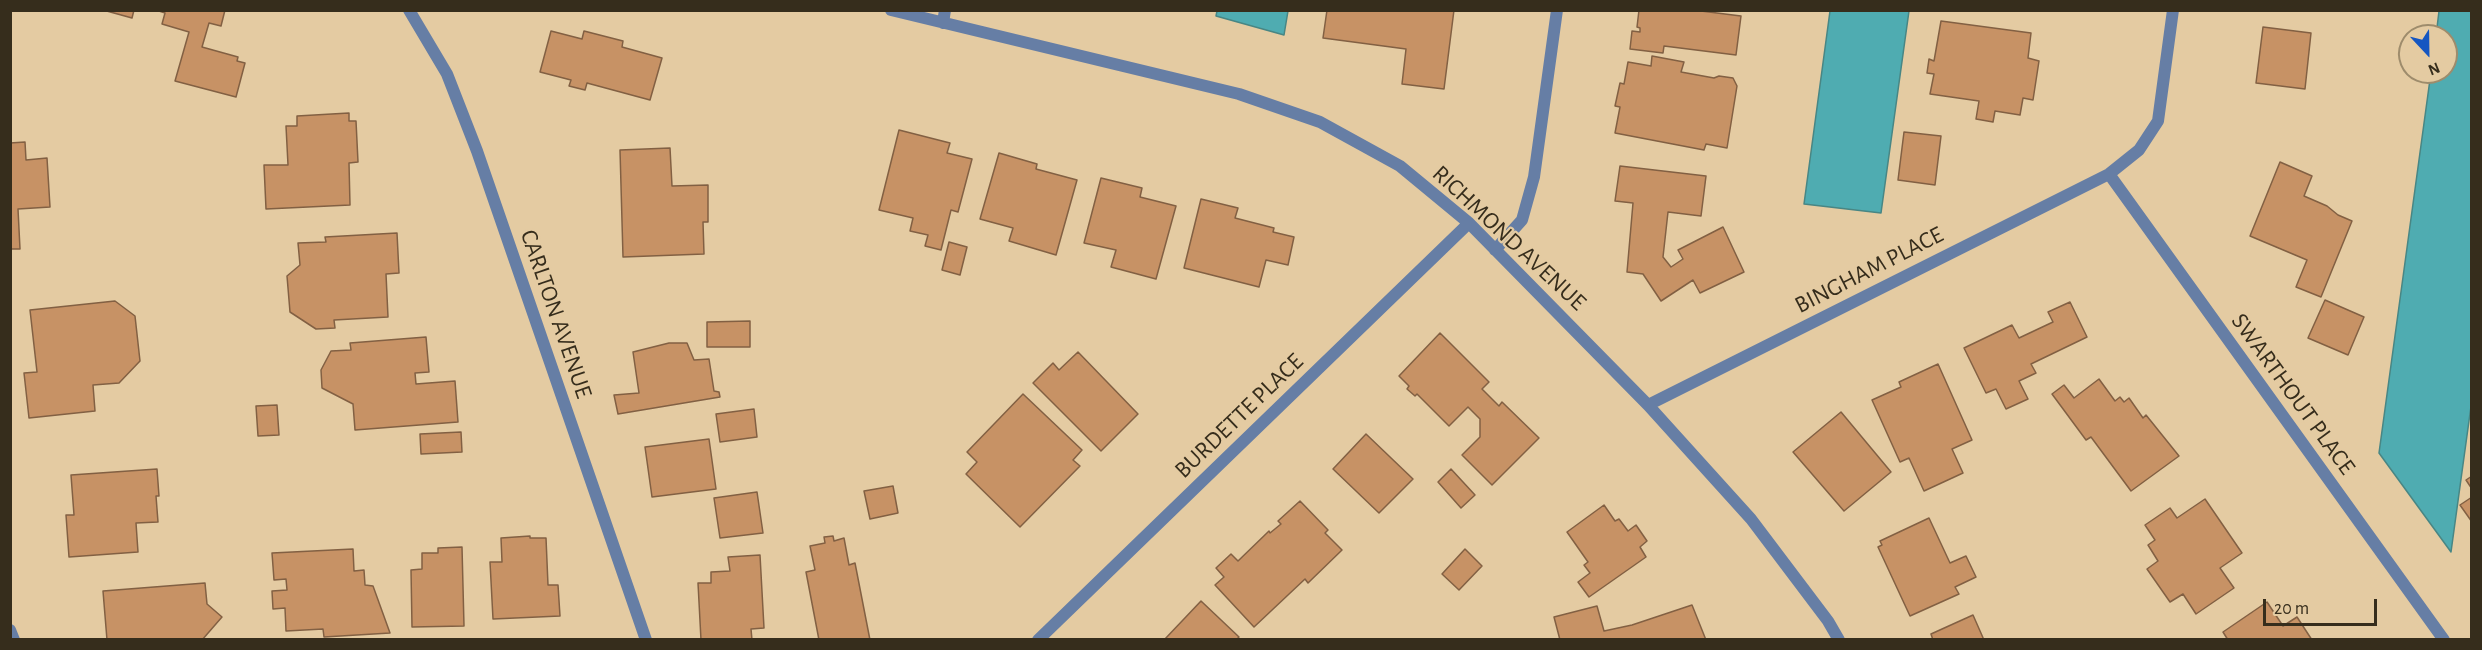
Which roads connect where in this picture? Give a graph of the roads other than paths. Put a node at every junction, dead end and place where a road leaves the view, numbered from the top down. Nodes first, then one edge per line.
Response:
1 (409, 10) edge
2 (891, 10) edge
3 (1557, 10) edge
4 (2173, 10) edge
5 (944, 17) edge
6 (2109, 174) junction
7 (1469, 223) junction
8 (1495, 250) junction
9 (1648, 405) junction
10 (10, 630) edge
11 (14, 639) edge
12 (646, 639) edge
13 (1038, 639) edge
14 (1839, 639) edge
15 (2444, 639) edge

1 - 12 street, CARLTON AVENUE
2 - 5 street, RICHMOND AVENUE
3 - 8 street
4 - 6 street, BINGHAM PLACE
5 - 7 street, RICHMOND AVENUE
6 - 9 street, BINGHAM PLACE
6 - 15 street, SWARTHOUT PLACE
7 - 8 street, RICHMOND AVENUE
7 - 13 street, BURDETTE PLACE
8 - 9 street, RICHMOND AVENUE
9 - 14 street, RICHMOND AVENUE
10 - 11 street

